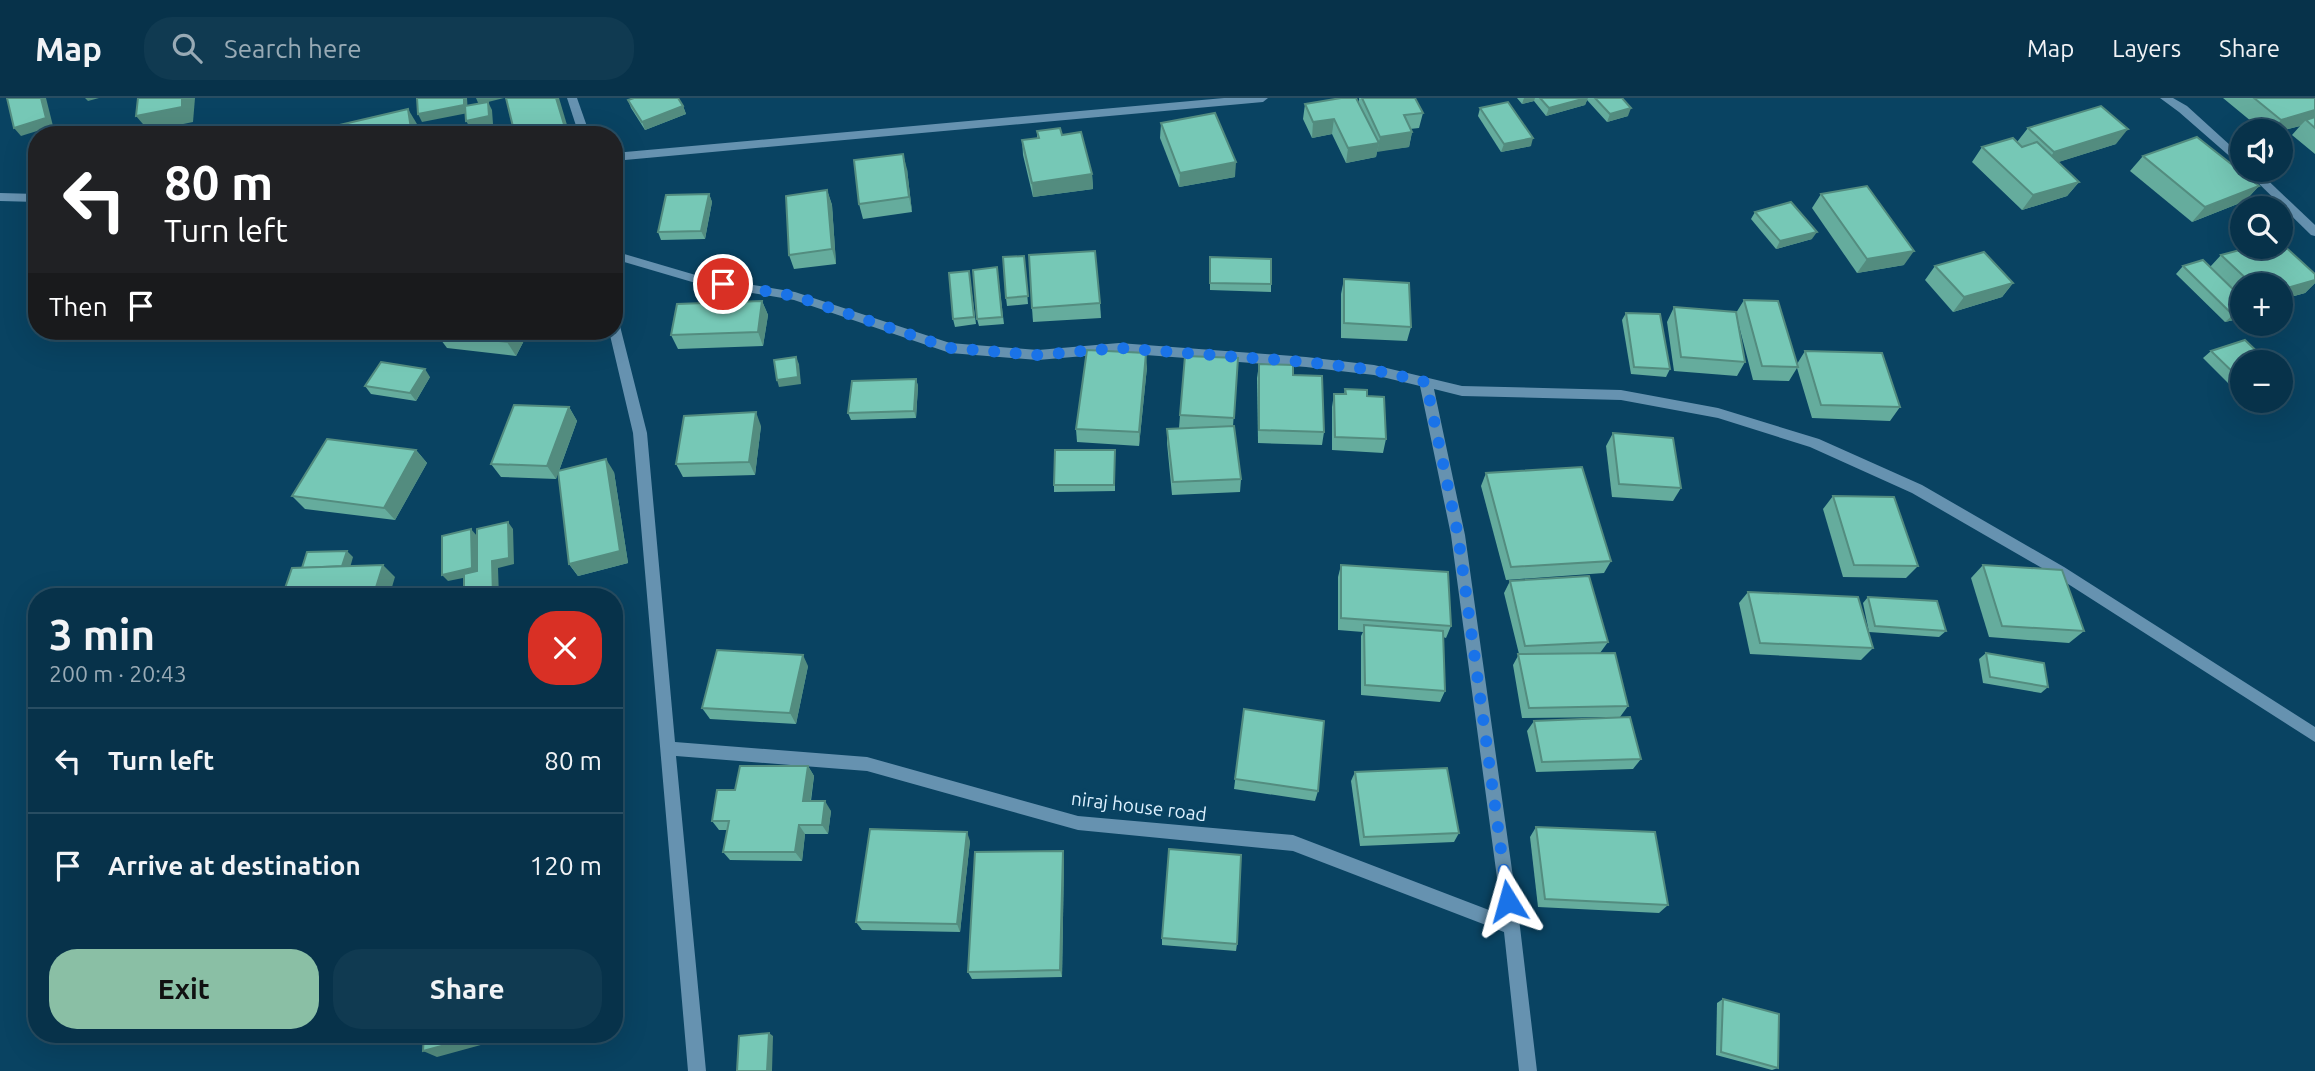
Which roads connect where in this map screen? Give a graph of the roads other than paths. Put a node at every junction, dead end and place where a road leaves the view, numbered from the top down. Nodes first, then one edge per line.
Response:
1 (572, 98) edge
2 (1263, 98) edge
3 (2165, 98) edge
4 (582, 126) edge
5 (2230, 152) edge
6 (623, 157) edge
7 (2263, 182) edge
8 (0, 197) edge
9 (28, 198) edge
10 (2315, 232) edge
11 (623, 258) edge
12 (617, 340) edge
13 (1426, 382) junction
14 (2315, 735) edge
15 (668, 748) junction
16 (1512, 927) junction
17 (697, 1071) edge
18 (1528, 1071) edge

1 - 4 street
2 - 6 street
3 - 5 street
7 - 10 street
8 - 9 street
11 - 13 street
12 - 15 street
13 - 14 street
13 - 16 street
15 - 16 street, niraj house road
15 - 17 street
16 - 18 street

